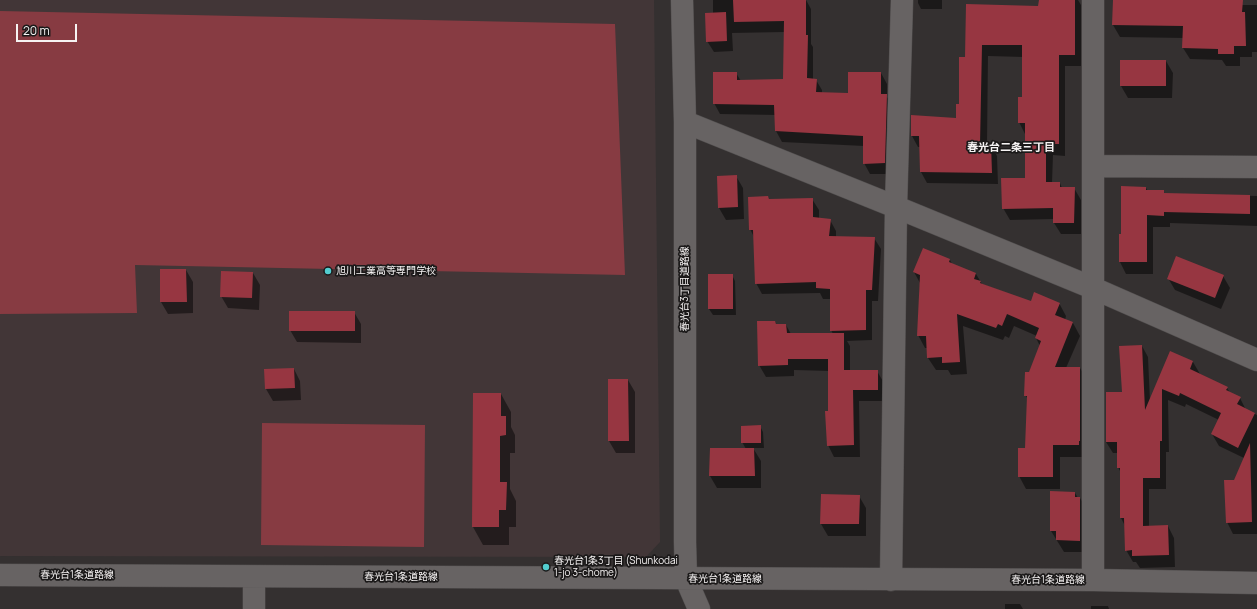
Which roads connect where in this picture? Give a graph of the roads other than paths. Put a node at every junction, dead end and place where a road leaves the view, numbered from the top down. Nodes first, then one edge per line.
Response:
1 (682, 0) edge
2 (902, 0) edge
3 (1093, 0) edge
4 (685, 122) junction
5 (1093, 166) junction
6 (1257, 167) edge
7 (896, 207) junction
8 (1093, 288) junction
9 (1257, 360) edge
10 (0, 575) edge
11 (254, 577) junction
12 (686, 579) junction
13 (891, 580) junction
14 (1093, 580) junction
15 (1257, 583) edge
16 (254, 609) edge
17 (699, 609) edge

1 - 4 street, 春光台3丁目道路線
2 - 7 street
3 - 5 street
4 - 7 street
4 - 12 street, 春光台3丁目道路線
5 - 6 street
5 - 8 street
7 - 8 street
7 - 13 street
8 - 9 street
8 - 14 street
10 - 11 street, 春光台1条道路線
11 - 12 street, 春光台1条道路線
11 - 16 street
12 - 13 street, 春光台1条道路線
12 - 17 street
13 - 14 street, 春光台1条道路線
14 - 15 street, 春光台1条道路線

